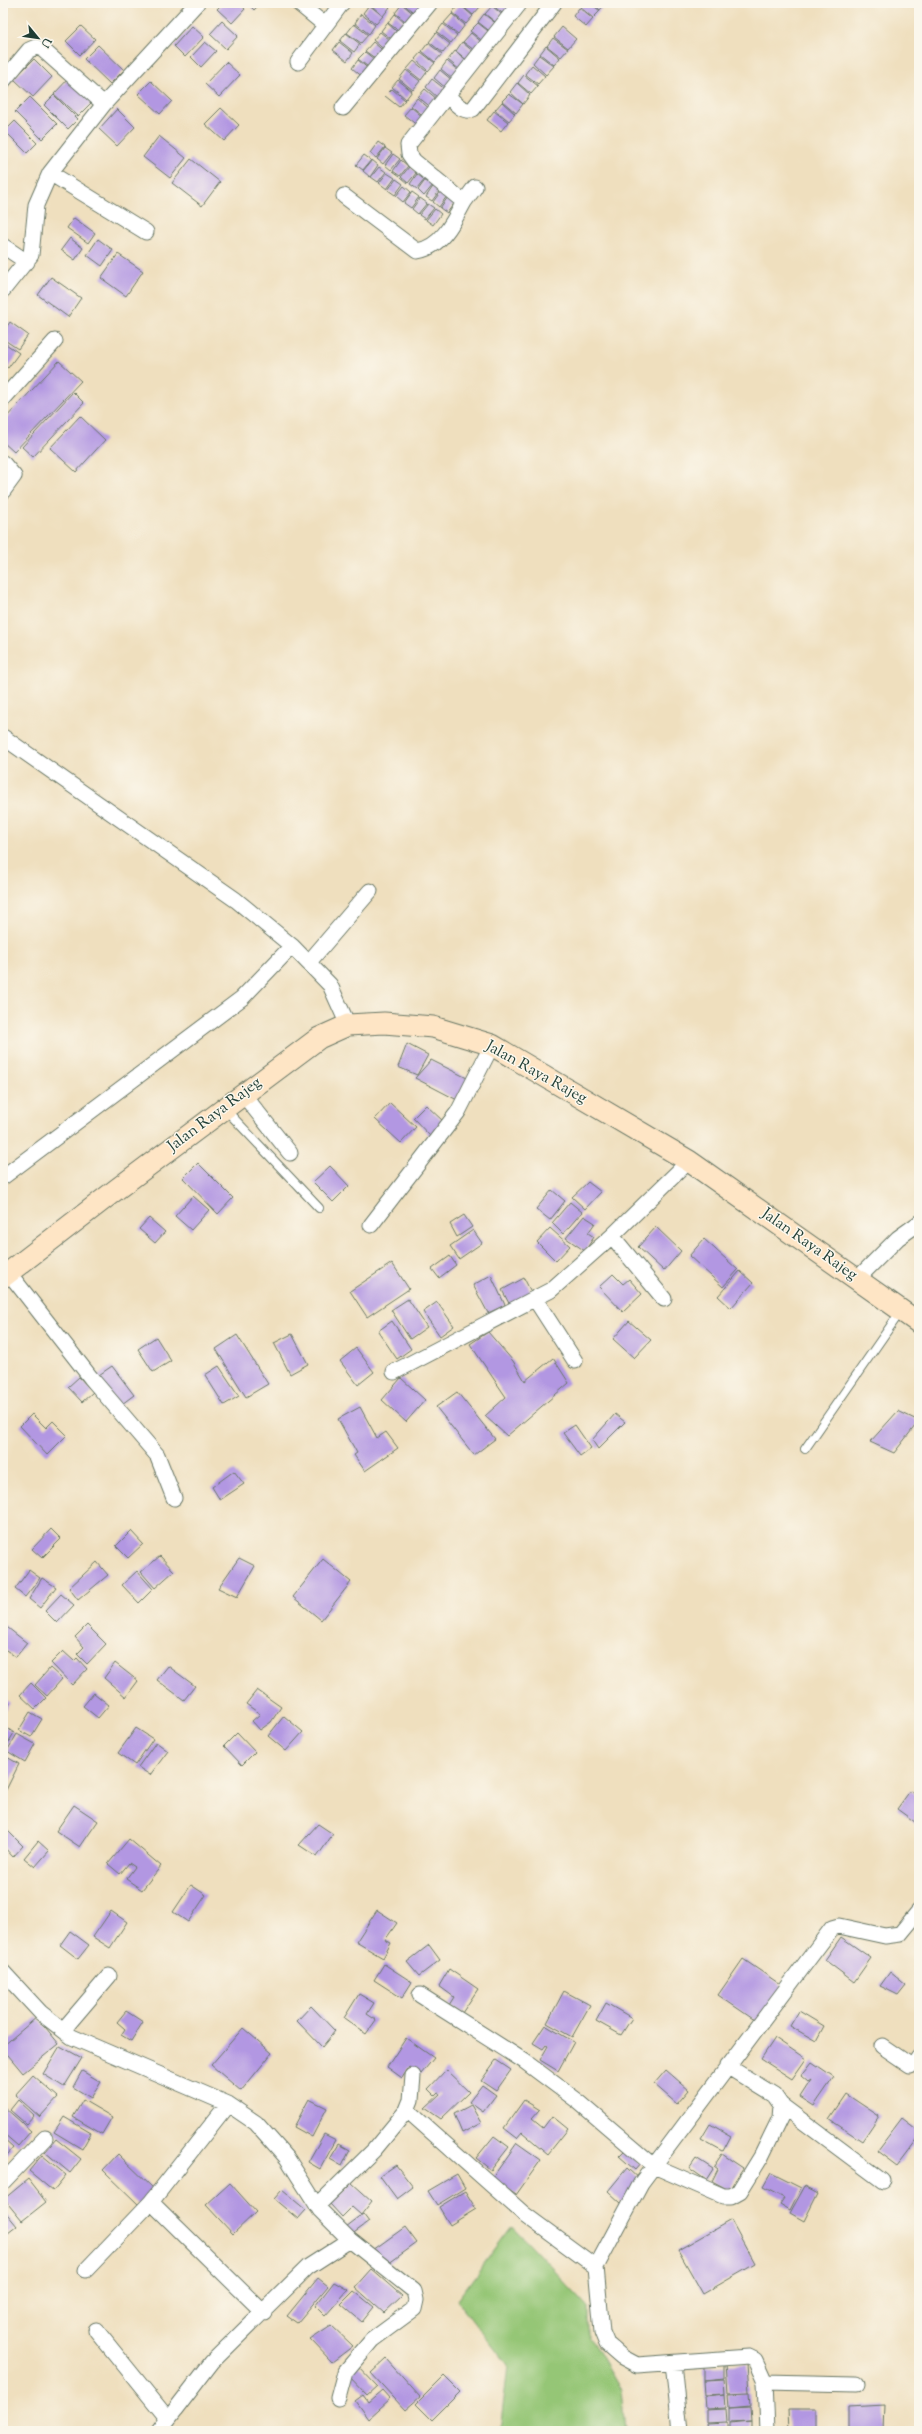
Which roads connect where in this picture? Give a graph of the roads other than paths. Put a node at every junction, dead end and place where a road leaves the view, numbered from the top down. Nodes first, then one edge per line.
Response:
1 (197, 3) edge
2 (298, 3) edge
3 (342, 3) edge
4 (430, 3) edge
5 (520, 3) edge
6 (525, 3) edge
7 (554, 3) edge
8 (542, 16) junction
9 (325, 25) junction
10 (298, 62) dead end
11 (3, 81) edge
12 (447, 95) junction
13 (104, 104) junction
14 (344, 108) dead end
15 (50, 173) junction
16 (475, 187) dead end
17 (344, 196) dead end
18 (464, 202) junction
19 (146, 232) dead end
20 (3, 246) edge
21 (27, 262) junction
22 (3, 290) edge
23 (55, 341) dead end
24 (3, 399) edge
25 (3, 463) edge
26 (3, 492) edge
27 (3, 737) edge
28 (370, 891) dead end
29 (292, 946) junction
30 (309, 962) junction
31 (348, 1025) junction
32 (492, 1045) junction
33 (243, 1094) junction
34 (224, 1108) junction
35 (290, 1154) dead end
36 (689, 1161) junction
37 (3, 1177) edge
38 (319, 1208) dead end
39 (919, 1223) edge
40 (371, 1225) dead end
41 (612, 1236) junction
42 (6, 1275) edge
43 (857, 1279) junction
44 (535, 1299) junction
45 (664, 1299) dead end
46 (902, 1310) junction
47 (919, 1323) edge
48 (575, 1361) dead end
49 (394, 1372) dead end
50 (805, 1449) dead end
51 (174, 1498) dead end
52 (919, 1911) edge
53 (3, 1972) edge
54 (109, 1976) dead end
55 (420, 1995) dead end
56 (63, 2030) junction
57 (882, 2046) dead end
58 (919, 2057) edge
59 (727, 2066) junction
60 (413, 2076) dead end
61 (228, 2104) junction
62 (781, 2106) junction
63 (407, 2110) junction
64 (45, 2138) dead end
65 (654, 2166) junction
66 (883, 2181) dead end
67 (3, 2182) edge
68 (151, 2202) junction
69 (317, 2206) junction
70 (350, 2240) junction
71 (596, 2267) junction
72 (86, 2270) dead end
73 (264, 2313) junction
74 (96, 2330) dead end
75 (674, 2363) junction
76 (765, 2382) junction
77 (856, 2384) dead end
78 (338, 2398) dead end
79 (164, 2425) edge
80 (680, 2431) edge
81 (767, 2431) edge

1 - 13 street
2 - 9 street
3 - 9 street
4 - 14 street
5 - 12 street
6 - 8 street
7 - 8 street
8 - 12 street
9 - 10 street
11 - 13 street
12 - 18 street
13 - 15 street
15 - 19 street
15 - 21 street
16 - 18 street
17 - 18 street
20 - 21 street
21 - 22 street
23 - 24 street
25 - 26 street
27 - 29 street
28 - 30 street
29 - 30 street
29 - 37 street
30 - 31 street
31 - 32 main road, Jalan Raya Rajeg
31 - 33 main road, Jalan Raya Rajeg
32 - 36 main road, Jalan Raya Rajeg
32 - 40 street
33 - 34 main road, Jalan Raya Rajeg
33 - 35 street
34 - 38 lane
34 - 42 main road, Jalan Raya Rajeg
36 - 41 street
36 - 43 main road, Jalan Raya Rajeg
39 - 43 street
41 - 44 street
41 - 45 street
42 - 51 street
43 - 46 main road, Jalan Raya Rajeg
44 - 48 street
44 - 49 street
46 - 47 main road, Jalan Raya Rajeg
46 - 50 lane
52 - 59 street
53 - 56 street
54 - 56 street
55 - 65 street
56 - 61 street
57 - 58 street
59 - 62 street
59 - 65 street
60 - 63 street
61 - 68 street
61 - 69 street
62 - 65 street
62 - 66 street
63 - 69 street
63 - 71 street
64 - 67 street
65 - 71 street
68 - 72 street
68 - 73 street
69 - 70 street
70 - 73 street
70 - 78 street
71 - 75 street
73 - 79 street
74 - 79 street
75 - 76 street
75 - 80 street
76 - 77 street
76 - 81 street

